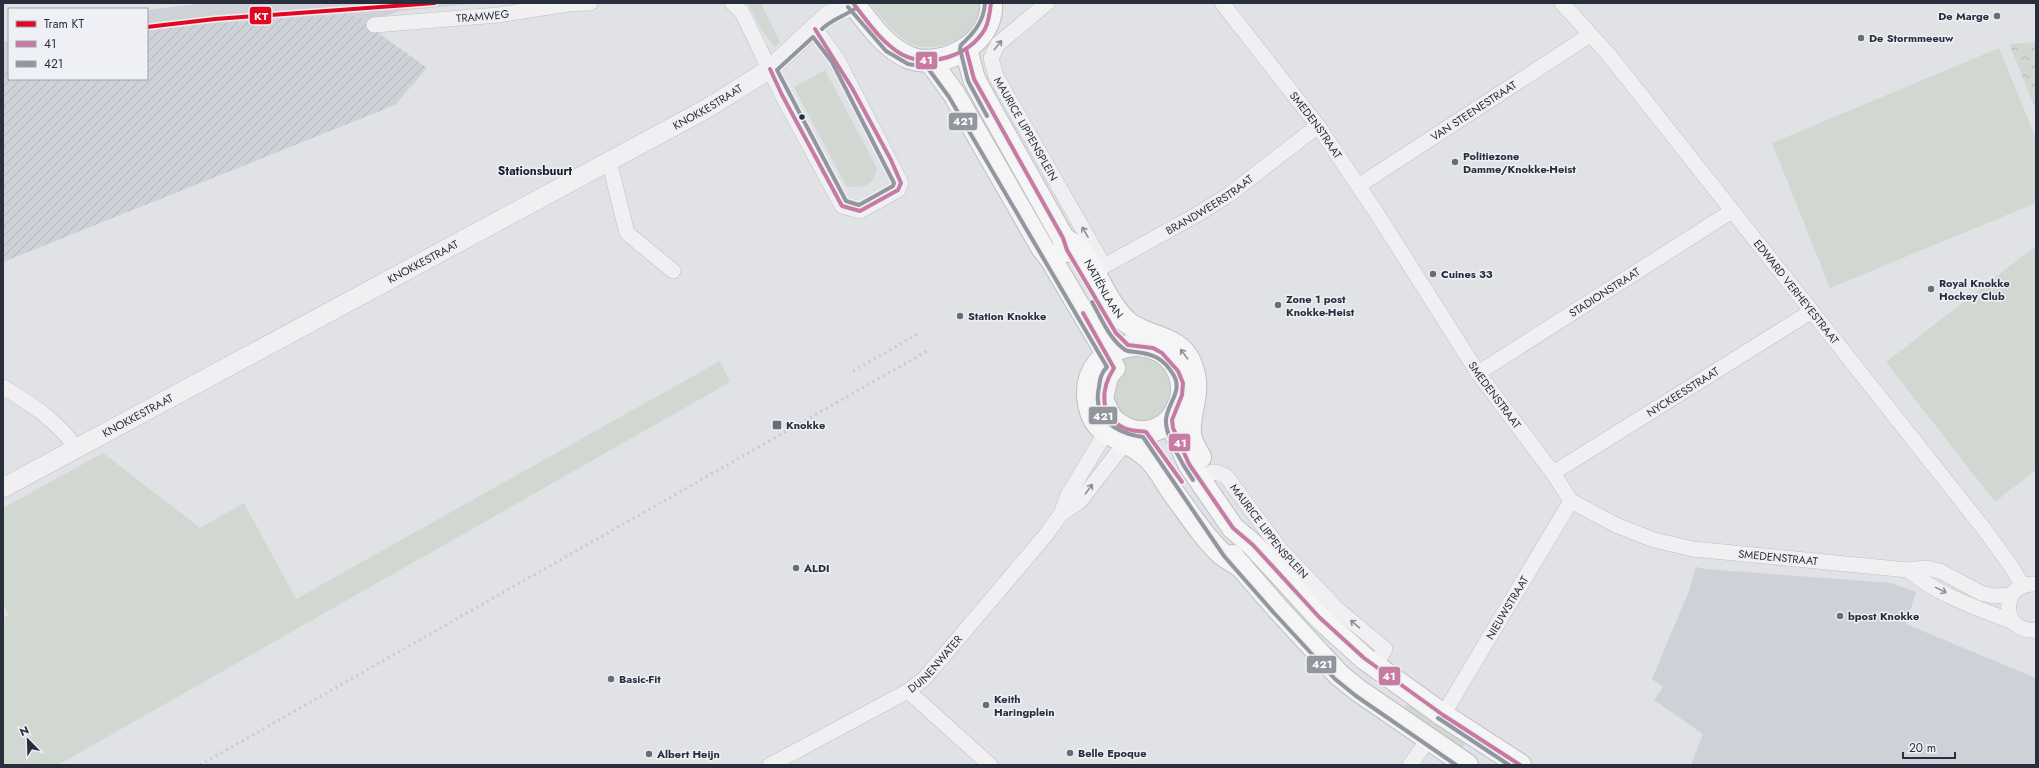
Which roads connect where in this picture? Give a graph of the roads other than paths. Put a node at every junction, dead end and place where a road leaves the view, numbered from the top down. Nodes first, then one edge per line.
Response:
1 (590, 3) edge
2 (732, 3) edge
3 (853, 3) edge
4 (991, 3) edge
5 (1046, 3) edge
6 (1222, 3) edge
7 (1562, 3) edge
8 (829, 9) edge
9 (374, 25) dead end
10 (815, 29) junction
11 (1590, 35) junction
12 (966, 49) junction
13 (930, 61) junction
14 (770, 69) junction
15 (1318, 126) junction
16 (609, 161) junction
17 (1358, 186) junction
18 (1732, 212) junction
19 (1063, 238) junction
20 (1099, 269) junction
21 (672, 271) dead end
22 (1812, 311) junction
23 (1128, 345) junction
24 (1100, 362) junction
25 (1478, 374) junction
26 (3, 387) edge
27 (1172, 420) junction
28 (1104, 432) junction
29 (1137, 435) junction
30 (76, 448) junction
31 (1210, 473) junction
32 (1552, 473) junction
33 (3, 488) edge
34 (1571, 501) junction
35 (1061, 514) junction
36 (1253, 545) junction
37 (1908, 570) junction
38 (2023, 588) edge
39 (2013, 622) junction
40 (2036, 630) edge
41 (1375, 666) junction
42 (908, 691) junction
43 (1443, 714) junction
44 (1428, 740) junction
45 (770, 765) edge
46 (990, 765) edge
47 (1410, 765) edge
48 (1467, 765) edge
49 (1520, 765) edge

1 - 9 street, TRAMWEG
2 - 14 street
3 - 8 street, KNOKKESTRAAT
3 - 13 main road
4 - 12 main road
20 -> 5 street, MAURICE LIPPENSPLEIN
6 - 15 street, SMEDENSTRAAT
7 - 11 street, EDWARD VERHEYESTRAAT
8 - 10 street, KNOKKESTRAAT
10 - 14 street, KNOKKESTRAAT
10 - 14 street
11 - 17 street, VAN STEENESTRAAT
11 - 18 street, EDWARD VERHEYESTRAAT
12 - 13 main road
12 - 19 main road, NATIËNLAAN
13 - 24 main road
14 - 16 street, KNOKKESTRAAT
15 - 17 street, SMEDENSTRAAT
15 - 20 street, BRANDWEERSTRAAT
16 - 21 street
16 - 30 street, KNOKKESTRAAT
17 - 25 street, SMEDENSTRAAT
18 - 22 street, EDWARD VERHEYESTRAAT
18 - 25 street, STADIONSTRAAT
19 - 20 main road, NATIËNLAAN
19 - 23 main road, NATIËNLAAN
31 -> 20 main road, NATIËNLAAN
22 - 32 street, NYCKEESSTRAAT
22 - 38 street, EDWARD VERHEYESTRAAT
23 - 24 main road
23 - 27 main road
24 - 28 main road
24 - 29 main road
25 - 32 street, SMEDENSTRAAT
26 - 30 street
27 - 29 main road
27 - 36 main road
28 - 29 main road
28 - 35 street, DUINENWATER
35 -> 29 street, DUINENWATER
29 - 44 main road
30 - 33 street, KNOKKESTRAAT
31 - 36 main road
41 -> 31 street, MAURICE LIPPENSPLEIN
32 - 34 street, SMEDENSTRAAT
34 - 37 street, SMEDENSTRAAT
34 - 43 street, NIEUWSTRAAT
35 - 42 street, DUINENWATER
36 - 41 main road
37 - 38 street, SMEDENSTRAAT
37 -> 39 street
38 - 39 street
39 - 40 street
41 - 43 main road
42 - 45 street, DUINENWATER
42 - 46 street
43 - 49 main road
44 - 47 street
44 - 48 main road

